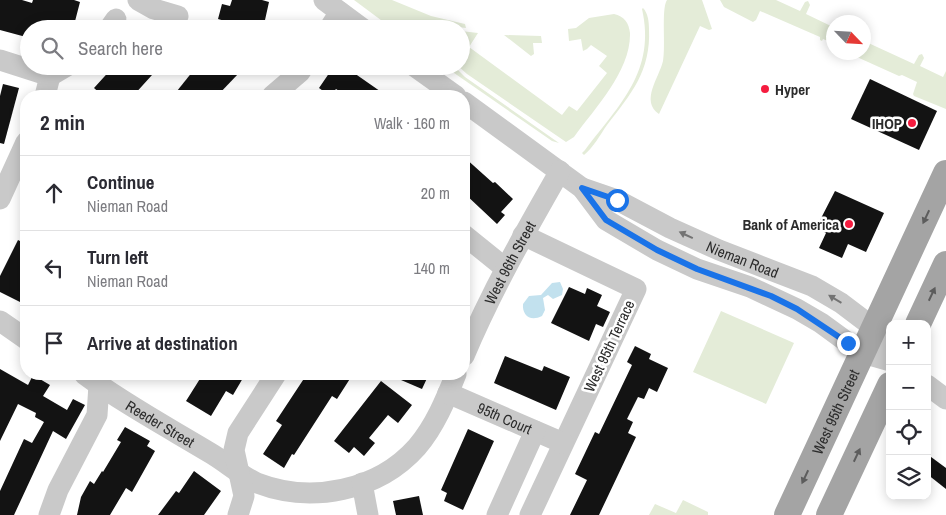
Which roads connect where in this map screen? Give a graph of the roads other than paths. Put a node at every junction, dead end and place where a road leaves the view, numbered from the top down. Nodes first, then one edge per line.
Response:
1 (138, 0) edge
2 (331, 14) edge
3 (178, 16) dead end
4 (343, 20) edge
5 (0, 60) edge
6 (20, 64) edge
7 (57, 75) edge
8 (297, 75) edge
9 (427, 75) edge
10 (48, 90) edge
11 (285, 90) edge
12 (448, 90) edge
13 (470, 106) edge
14 (20, 155) edge
15 (560, 171) junction
16 (946, 173) edge
17 (582, 188) junction
18 (0, 199) edge
19 (524, 235) junction
20 (470, 240) edge
21 (946, 264) edge
22 (505, 268) junction
23 (920, 320) edge
24 (0, 321) edge
25 (874, 328) junction
26 (20, 335) edge
27 (470, 342) edge
28 (886, 344) edge
29 (862, 353) junction
30 (886, 360) edge
31 (94, 380) edge
32 (96, 380) edge
33 (272, 380) edge
34 (453, 380) edge
35 (931, 388) edge
36 (448, 393) junction
37 (886, 394) edge
38 (946, 399) edge
39 (535, 431) junction
40 (563, 443) junction
41 (238, 471) junction
42 (362, 484) junction
43 (49, 515) edge
44 (238, 515) edge
45 (368, 515) edge
46 (497, 515) edge
47 (530, 515) edge
48 (787, 515) edge
49 (829, 515) edge

1 - 3 street
2 - 4 street
5 - 6 street
7 - 10 street
8 - 11 street
9 - 12 street
13 - 15 street, Nieman Road
14 - 18 street
15 - 17 street, Nieman Road
15 - 19 street, West 96th Street
16 -> 25 main road, West 95th Street
25 -> 17 street, Nieman Road
17 - 29 street, Nieman Road
19 - 22 street, West 96th Street
19 - 40 street, West 95th Terrace
20 - 22 street
23 -> 21 main road
22 - 27 street, West 96th Street
24 - 26 street
25 - 28 street, Nieman Road
25 - 29 main road, West 95th Street
29 - 30 street, Nieman Road
29 -> 48 main road, West 95th Street
31 - 43 street
32 - 41 street, Reeder Street
33 - 41 street
34 - 36 street
35 - 38 street
36 - 39 street, 95th Court
36 - 42 street
49 -> 37 main road
39 - 40 street, 95th Court
39 - 46 street
40 - 47 street, West 95th Terrace
41 - 42 street, Reeder Street
41 - 44 street
42 - 45 street

